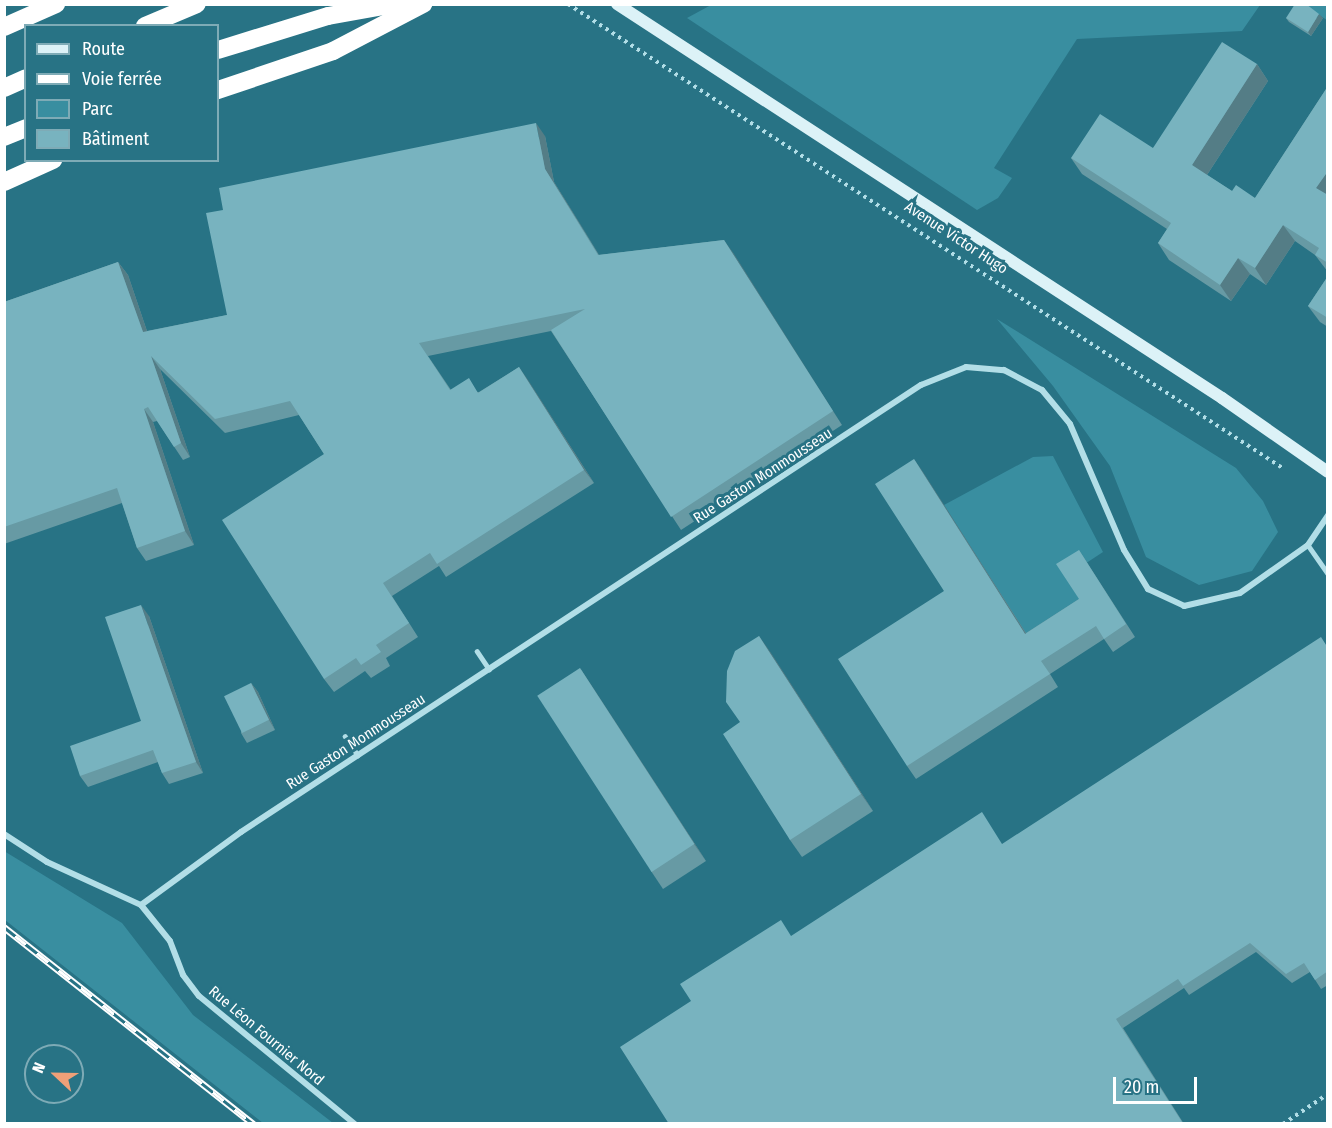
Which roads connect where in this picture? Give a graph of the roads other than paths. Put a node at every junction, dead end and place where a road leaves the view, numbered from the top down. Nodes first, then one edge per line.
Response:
1 (56, 4) edge
2 (197, 4) edge
3 (395, 4) edge
4 (423, 4) edge
5 (617, 4) edge
6 (150, 24) edge
7 (4, 27) edge
8 (219, 50) edge
9 (24, 79) edge
10 (4, 88) edge
11 (219, 90) edge
12 (24, 129) edge
13 (4, 137) edge
14 (49, 162) edge
15 (7, 182) edge
16 (1328, 472) edge
17 (1328, 515) edge
18 (1308, 545) junction
19 (1328, 574) edge
20 (477, 651) dead end
21 (489, 669) junction
22 (345, 736) dead end
23 (357, 756) junction
24 (4, 834) edge
25 (141, 905) junction
26 (355, 1124) edge

1 - 7 highway
2 - 6 highway
3 - 8 highway
4 - 11 highway
5 - 16 street, Avenue Victor Hugo
9 - 10 highway
12 - 13 highway
14 - 15 highway
17 - 18 street, Rue Gaston Monmousseau
18 - 19 lane
18 - 21 street, Rue Gaston Monmousseau
20 - 21 lane
21 - 23 street, Rue Gaston Monmousseau
22 - 23 lane
23 - 25 street, Rue Gaston Monmousseau
24 - 25 street, Rue Léon Fournier Nord
25 - 26 street, Rue Léon Fournier Nord

